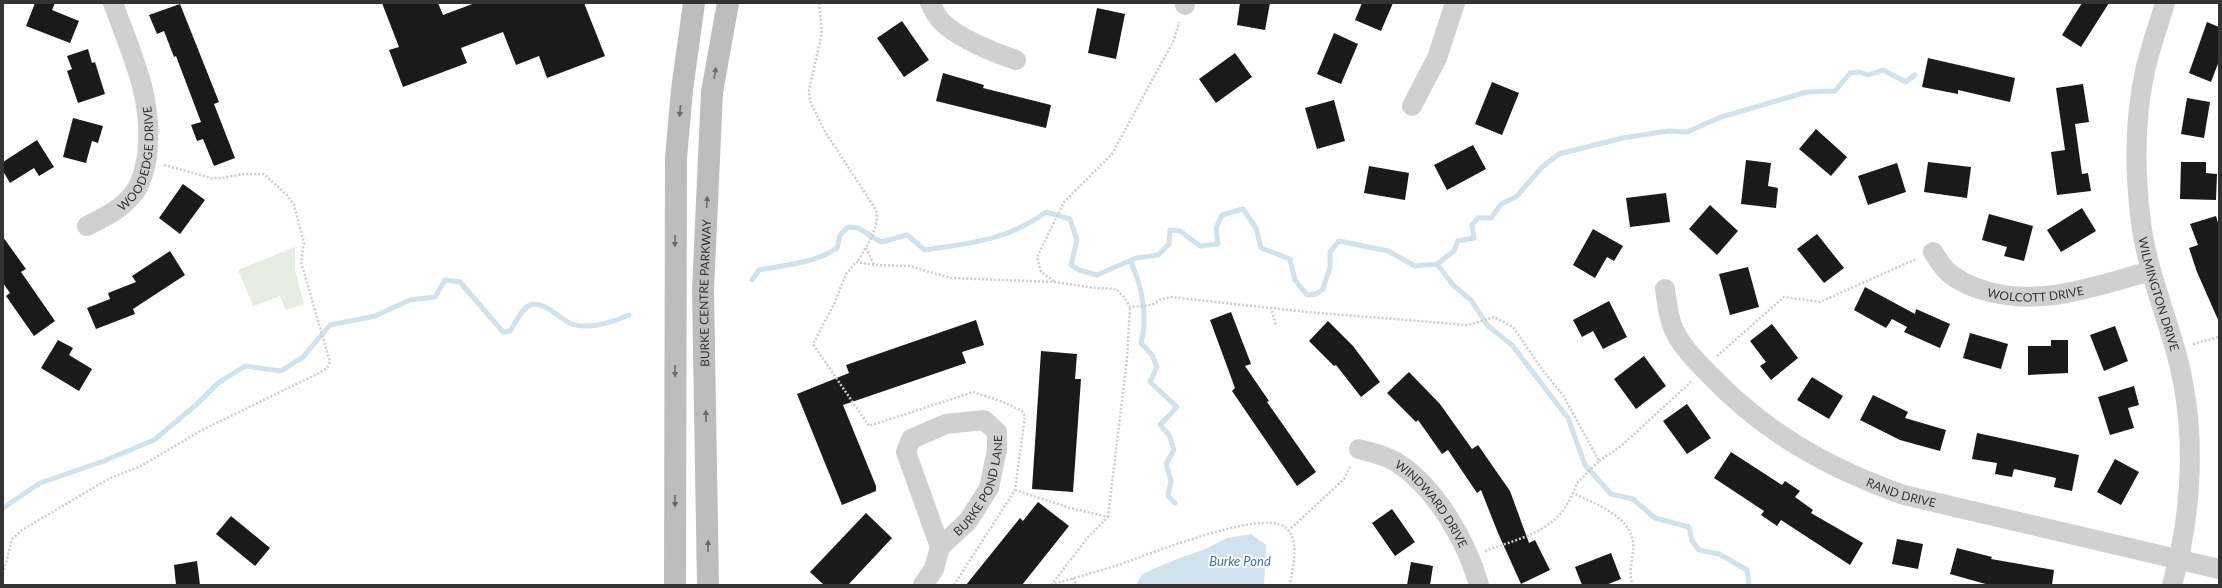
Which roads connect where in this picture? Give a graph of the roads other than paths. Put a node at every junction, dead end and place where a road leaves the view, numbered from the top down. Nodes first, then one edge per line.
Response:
1 (112, 3) edge
2 (694, 3) edge
3 (728, 3) edge
4 (930, 3) edge
5 (1455, 3) edge
6 (2165, 3) edge
7 (1016, 60) dead end
8 (1412, 106) dead end
9 (87, 226) dead end
10 (1933, 252) road end
11 (2151, 271) junction
12 (1665, 289) dead end
13 (1359, 449) road end
14 (940, 547) junction
15 (2179, 559) junction
16 (2219, 569) edge
17 (675, 585) edge
18 (708, 585) edge
19 (923, 585) edge
20 (1479, 585) edge
21 (2172, 585) edge

1 - 9 street, WOODEDGE DRIVE
2 -> 17 main road
18 -> 3 main road, BURKE CENTRE PARKWAY
4 - 7 street
5 - 8 street
6 - 11 street, WILMINGTON DRIVE
10 - 11 street, WOLCOTT DRIVE
11 - 15 street, WILMINGTON DRIVE
12 - 15 street, RAND DRIVE
13 - 20 street, WINDWARD DRIVE
14 - 14 street, BURKE POND LANE
14 - 19 street, BURKE POND LANE
15 - 16 street, RAND DRIVE
15 - 21 street, WILMINGTON DRIVE

